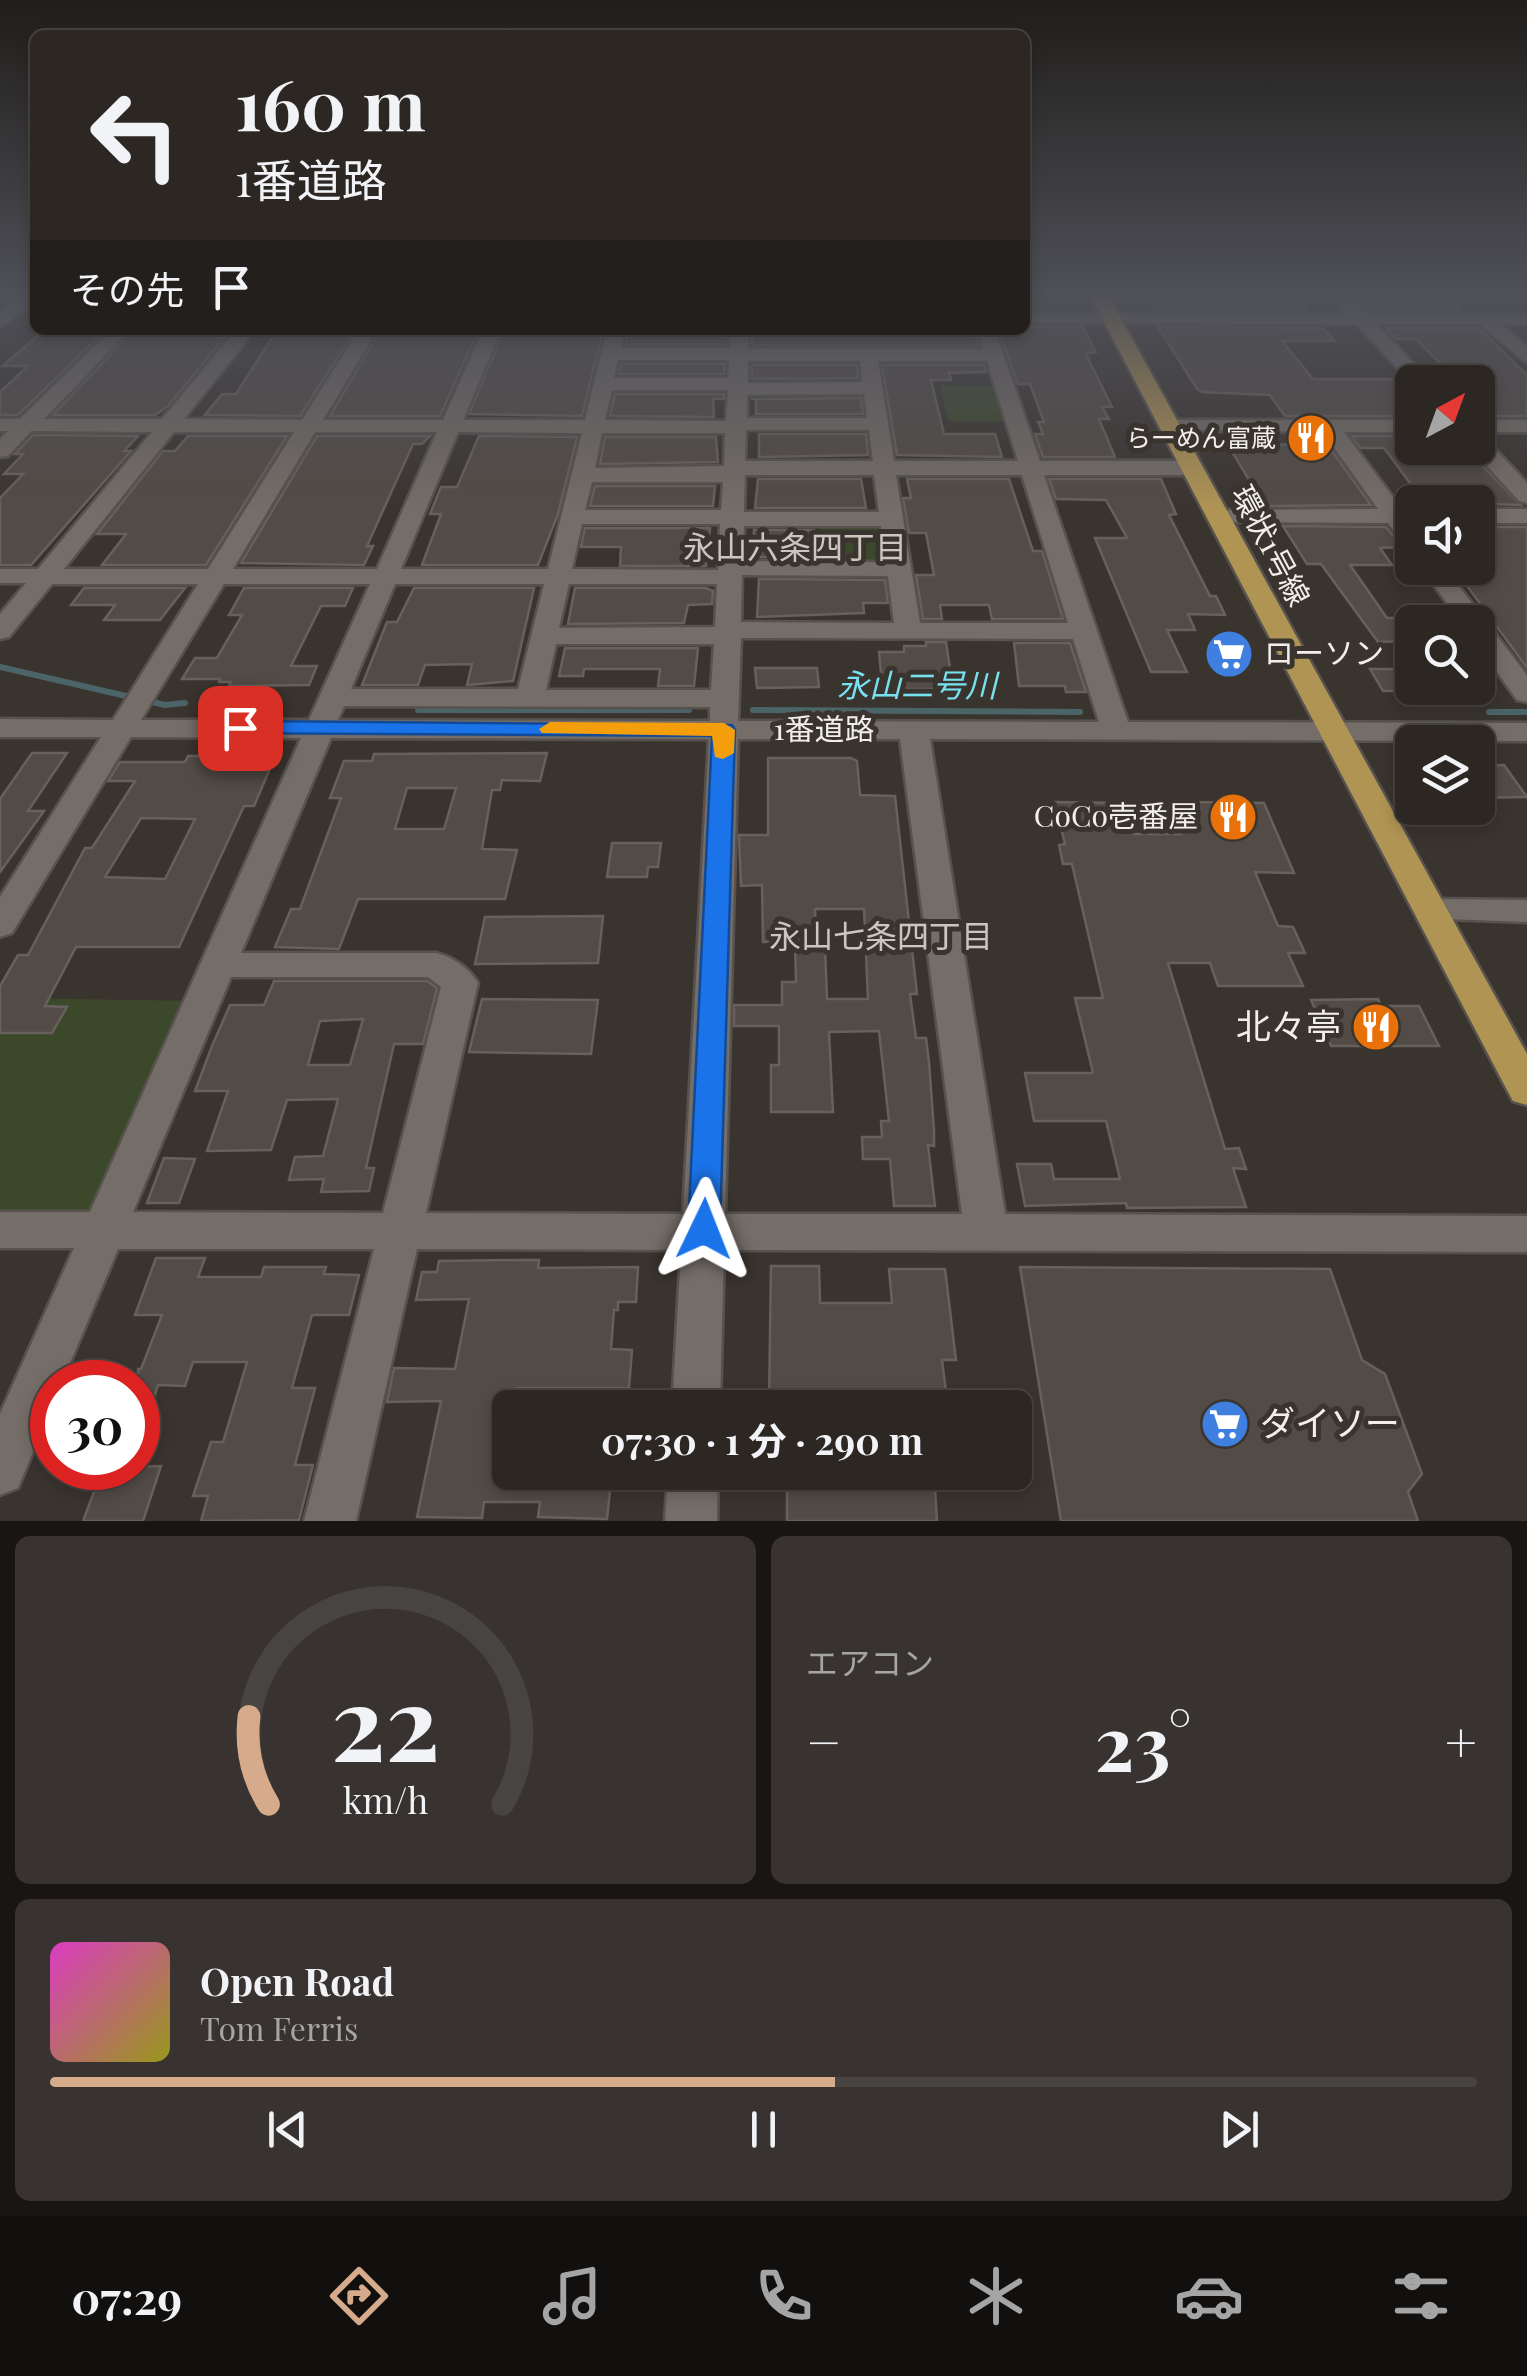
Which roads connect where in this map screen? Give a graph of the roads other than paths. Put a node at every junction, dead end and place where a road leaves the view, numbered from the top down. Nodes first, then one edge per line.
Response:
1 (83, 368) edge
2 (216, 368) edge
3 (345, 368) edge
4 (476, 368) edge
5 (607, 368) edge
6 (701, 368) edge
7 (738, 368) edge
8 (769, 368) edge
9 (870, 368) edge
10 (998, 368) edge
11 (1139, 368) edge
12 (603, 384) junction
13 (873, 388) junction
14 (877, 424) junction
15 (0, 425) edge
16 (26, 425) junction
17 (170, 425) junction
18 (310, 426) junction
19 (452, 426) junction
20 (591, 426) junction
21 (736, 426) junction
22 (1171, 426) junction
23 (1329, 426) junction
24 (1395, 426) edge
25 (1495, 426) edge
26 (1527, 426) edge
27 (0, 451) edge
28 (1495, 461) edge
29 (884, 468) junction
30 (1032, 468) junction
31 (1192, 468) junction
32 (733, 471) junction
33 (582, 475) junction
34 (1527, 496) edge
35 (1395, 505) edge
36 (1218, 516) junction
37 (1395, 516) edge
38 (1495, 516) edge
39 (1527, 516) edge
40 (572, 517) junction
41 (732, 518) junction
42 (891, 518) junction
43 (899, 568) junction
44 (729, 572) junction
45 (0, 576) edge
46 (46, 576) junction
47 (217, 576) junction
48 (383, 576) junction
49 (558, 576) junction
50 (908, 630) junction
51 (0, 631) edge
52 (1086, 632) junction
53 (726, 633) junction
54 (544, 636) junction
55 (1495, 651) edge
56 (1527, 694) edge
57 (530, 698) junction
58 (134, 709) junction
59 (326, 712) junction
60 (724, 714) junction
61 (0, 728) edge
62 (914, 731) junction
63 (1118, 732) junction
64 (1335, 734) junction
65 (1523, 738) edge
66 (1430, 910) junction
67 (1527, 912) edge
68 (0, 926) edge
69 (217, 965) junction
70 (1527, 1090) edge
71 (704, 1229) junction
72 (0, 1230) edge
73 (986, 1231) junction
74 (102, 1232) junction
75 (399, 1232) junction
76 (1527, 1234) edge
77 (697, 1390) edge
78 (0, 1470) edge
79 (693, 1490) edge
80 (330, 1521) edge
81 (692, 1521) edge

1 - 16 street
2 - 17 street
3 - 18 street
4 - 19 street
5 - 12 street
6 - 12 street
7 - 21 street
8 - 13 street
9 - 13 street
10 - 30 street
11 - 22 main road, 環状1号線
12 - 20 street
13 - 14 street
14 - 21 street
14 - 29 street
15 - 16 street
16 - 17 street
16 - 27 street
17 - 18 street
17 - 46 street
18 - 19 street
18 - 47 street
19 - 20 street
19 - 48 street
20 - 21 street
20 - 33 street
21 - 32 street
22 - 23 street
22 - 31 main road, 環状1号線
23 - 24 street
23 - 35 street
25 - 26 street
28 - 34 street
29 - 30 street
29 - 32 street
29 - 42 street
30 - 31 street
30 - 52 street
31 - 36 main road, 環状1号線
32 - 33 street
32 - 41 street
33 - 40 street
36 - 37 street
36 - 64 main road, 環状1号線
38 - 39 street
40 - 41 street
40 - 49 street
41 - 42 street
41 - 44 street
42 - 43 street
43 - 44 street
43 - 50 street
44 - 49 street
44 - 53 street
45 - 46 street
46 - 47 street
46 - 51 street
47 - 48 street
47 - 58 street
48 - 49 street
48 - 59 street
49 - 54 street
50 - 52 street
50 - 53 street
52 - 63 street
53 - 54 street
53 - 60 street
54 - 57 street
55 - 56 street
57 - 59 street
57 - 60 street
58 - 59 street, 1番道路
58 - 61 street, 1番道路
58 - 68 street
59 - 60 street, 1番道路
59 - 69 street
60 - 62 street, 1番道路
60 - 71 street
62 - 63 street, 1番道路
62 - 73 street
63 - 64 street, 1番道路
64 - 65 street, 1番道路
64 - 66 main road, 環状1号線
66 - 67 street
66 - 70 main road, 環状1号線
69 - 74 street
69 - 75 street
71 - 73 street
71 - 75 street
71 - 77 street
72 - 74 street
73 - 76 street
74 - 75 street
74 - 78 street
75 - 80 street
79 - 81 street

